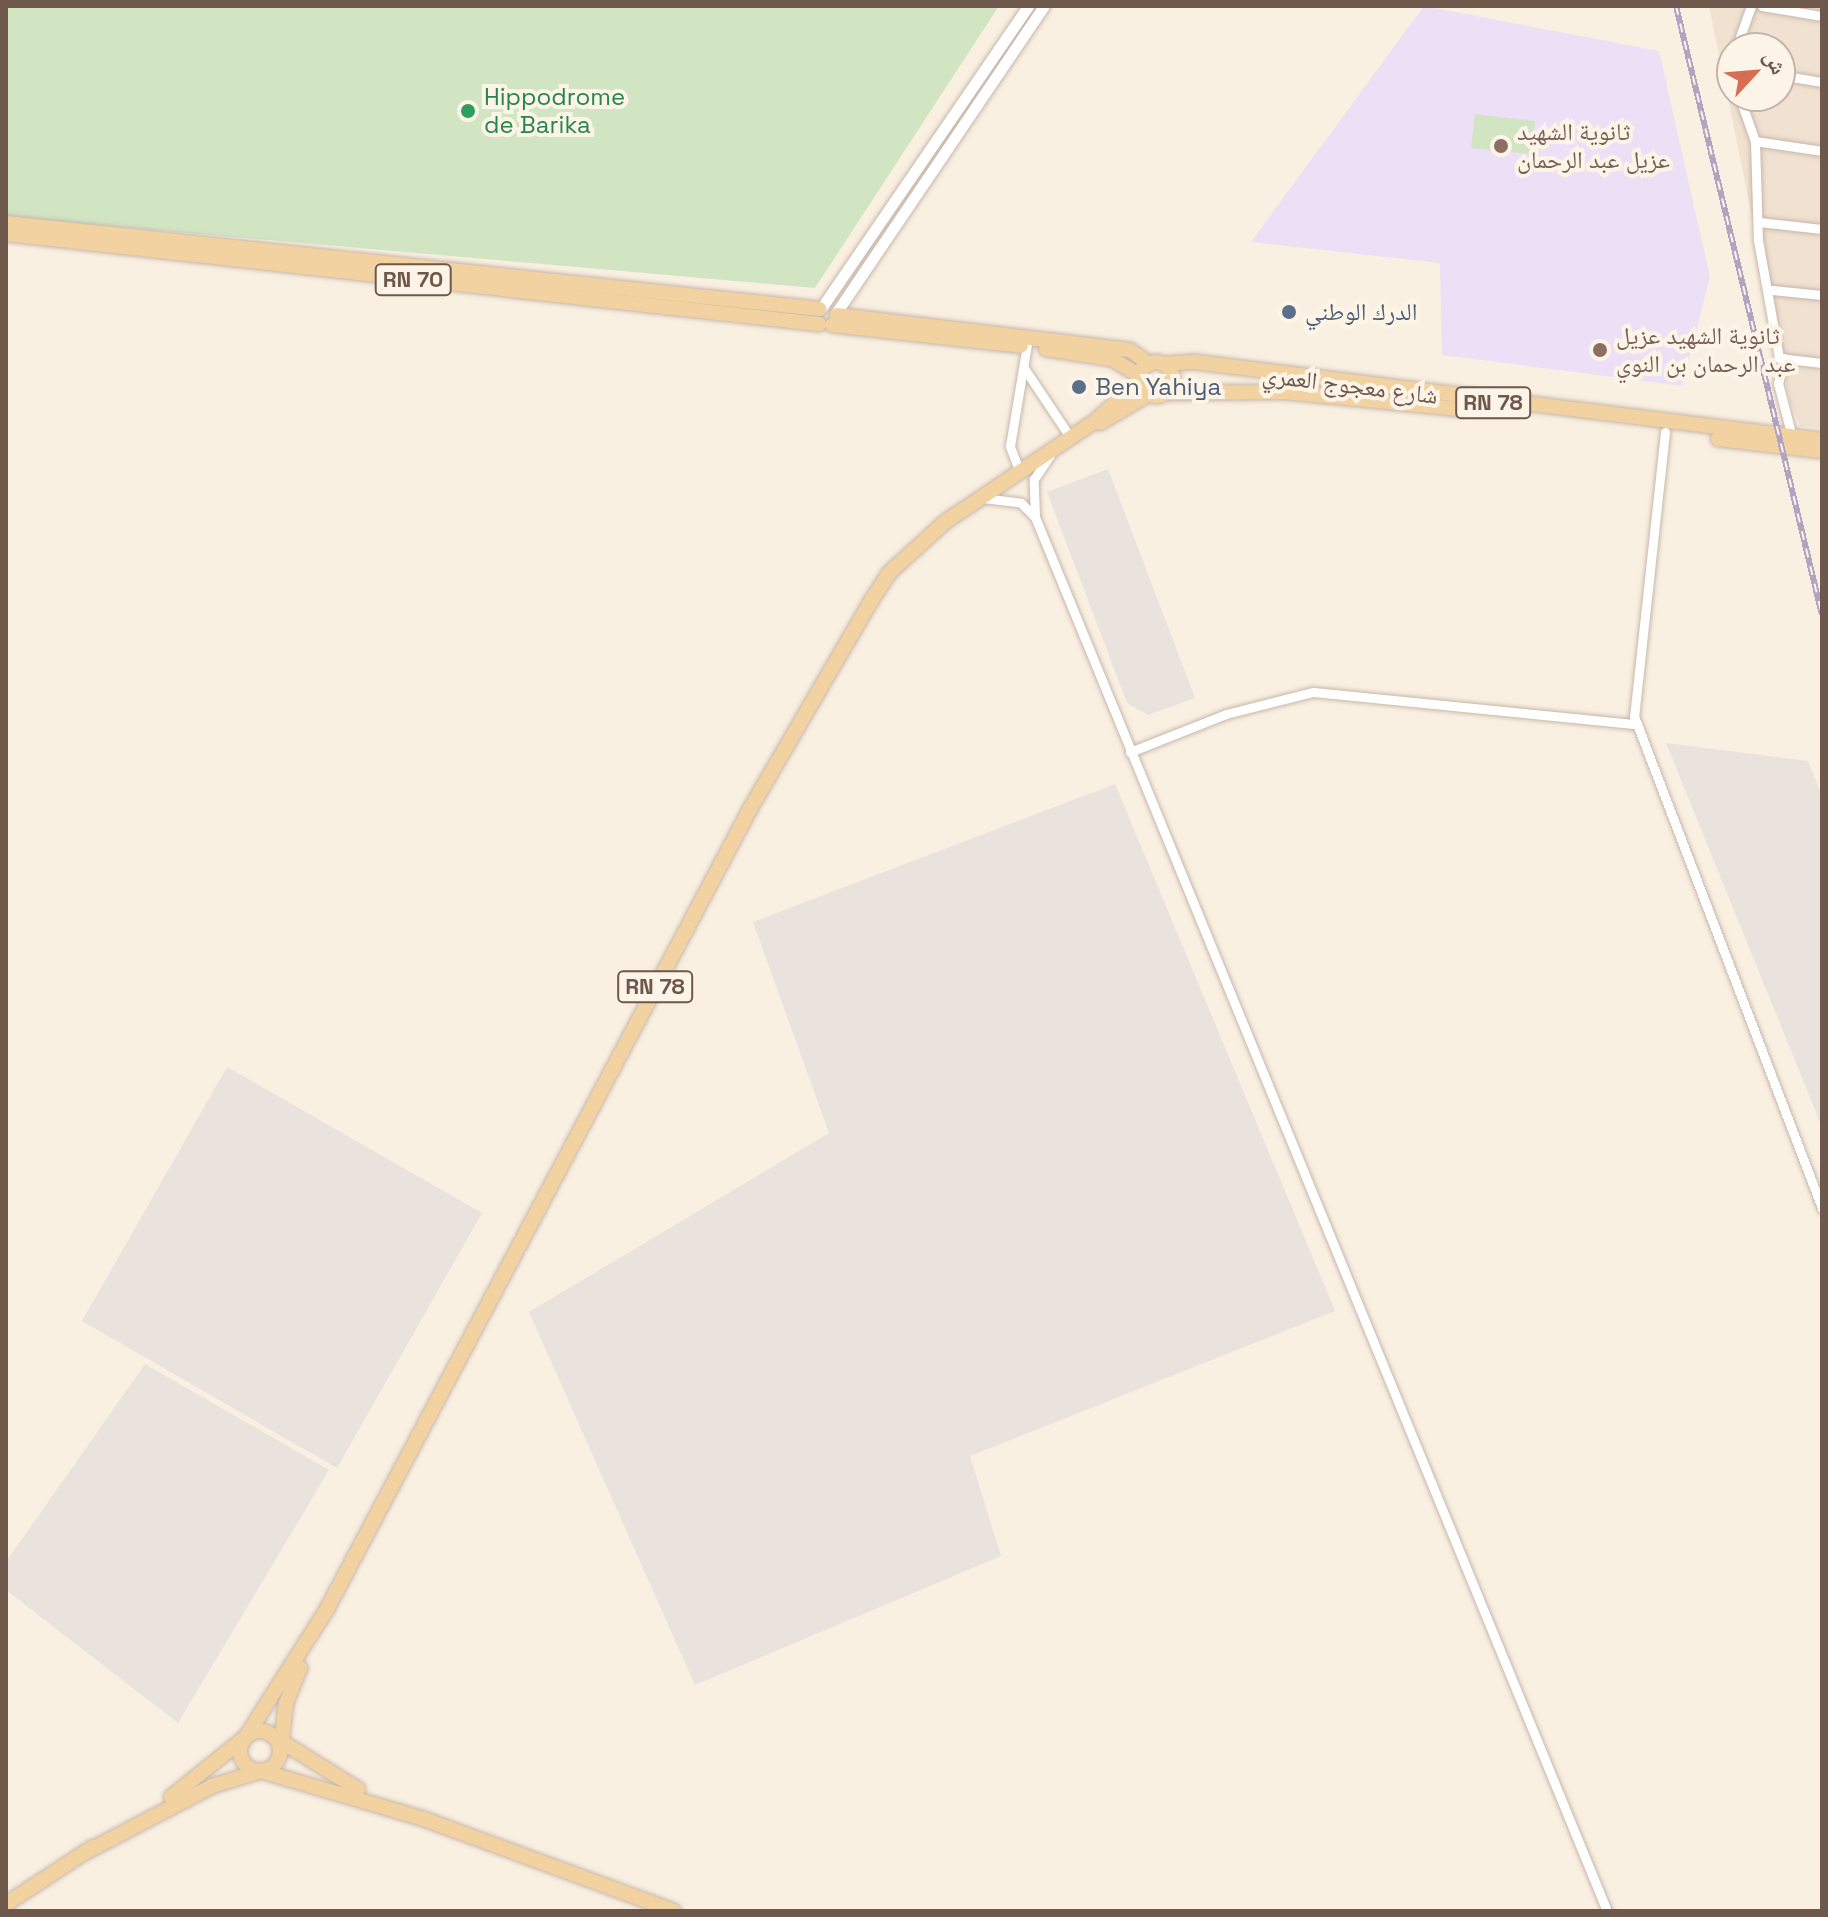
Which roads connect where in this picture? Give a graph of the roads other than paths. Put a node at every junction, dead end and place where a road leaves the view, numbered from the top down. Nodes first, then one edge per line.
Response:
1 (1028, 6) edge
2 (1044, 6) edge
3 (1751, 6) edge
4 (1762, 6) edge
5 (1822, 16) edge
6 (1742, 32) edge
7 (1796, 78) edge
8 (1822, 82) edge
9 (1745, 112) edge
10 (1755, 141) junction
11 (1822, 151) edge
12 (1759, 222) junction
13 (6, 223) edge
14 (1822, 229) edge
15 (6, 234) edge
16 (308, 262) junction
17 (1772, 290) junction
18 (1822, 295) edge
19 (828, 316) junction
20 (1028, 343) junction
21 (1083, 354) joint
22 (1784, 358) junction
23 (1822, 363) edge
24 (1024, 368) junction
25 (1148, 372) junction
26 (1165, 393) junction
27 (1149, 394) junction
28 (1665, 432) junction
29 (1070, 437) junction
30 (1792, 437) junction
31 (1822, 440) edge
32 (1055, 449) junction
33 (1822, 451) edge
34 (1019, 470) junction
35 (975, 499) junction
36 (1035, 517) junction
37 (1636, 724) junction
38 (1130, 752) junction
39 (1822, 1208) edge
40 (327, 1609) junction
41 (246, 1738) junction
42 (279, 1745) junction
43 (261, 1771) junction
44 (424, 1819) junction
45 (86, 1852) junction
46 (6, 1904) edge
47 (674, 1911) edge
48 (1607, 1911) edge

1 - 19 street
2 - 19 street
3 - 6 street
4 - 5 street
7 - 8 street
9 - 10 street
10 - 11 street
10 - 12 street
12 - 14 street
12 - 17 street
13 - 16 main road, RN 70
15 - 16 main road, RN 70
16 - 19 main road, RN 70
17 - 18 street
17 - 22 street
19 - 20 main road, RN 70
20 - 21 main road, RN 70
20 - 24 street
20 - 25 main road, RN 70
21 - 25 main road, RN 78
22 - 23 street
22 - 30 street
24 - 29 street
24 - 34 street
25 - 26 main road
25 - 27 main road
25 - 29 main road, RN 78
25 - 30 main road, شارع معجوج العمري / RN 78
26 - 27 main road, شارع معجوج العمري
26 - 28 main road, شارع معجوج العمري / RN 78
27 - 29 main road, RN 78
28 - 33 main road, شارع معجوج العمري / RN 78
28 - 37 street
29 - 32 main road, RN 78
30 - 31 main road, شارع معجوج العمري / RN 78
32 - 34 main road, RN 78
32 - 36 street
34 - 35 main road, RN 78
35 - 36 street
35 - 40 main road, RN 78
36 - 38 street
37 - 38 street
37 - 39 street
38 - 48 street
40 - 41 main road
40 - 42 main road
41 - 42 main road
41 - 43 main road
41 - 45 main road
42 - 43 main road
42 - 44 main road
43 - 44 main road
43 - 45 main road
44 - 47 main road
45 - 46 main road

